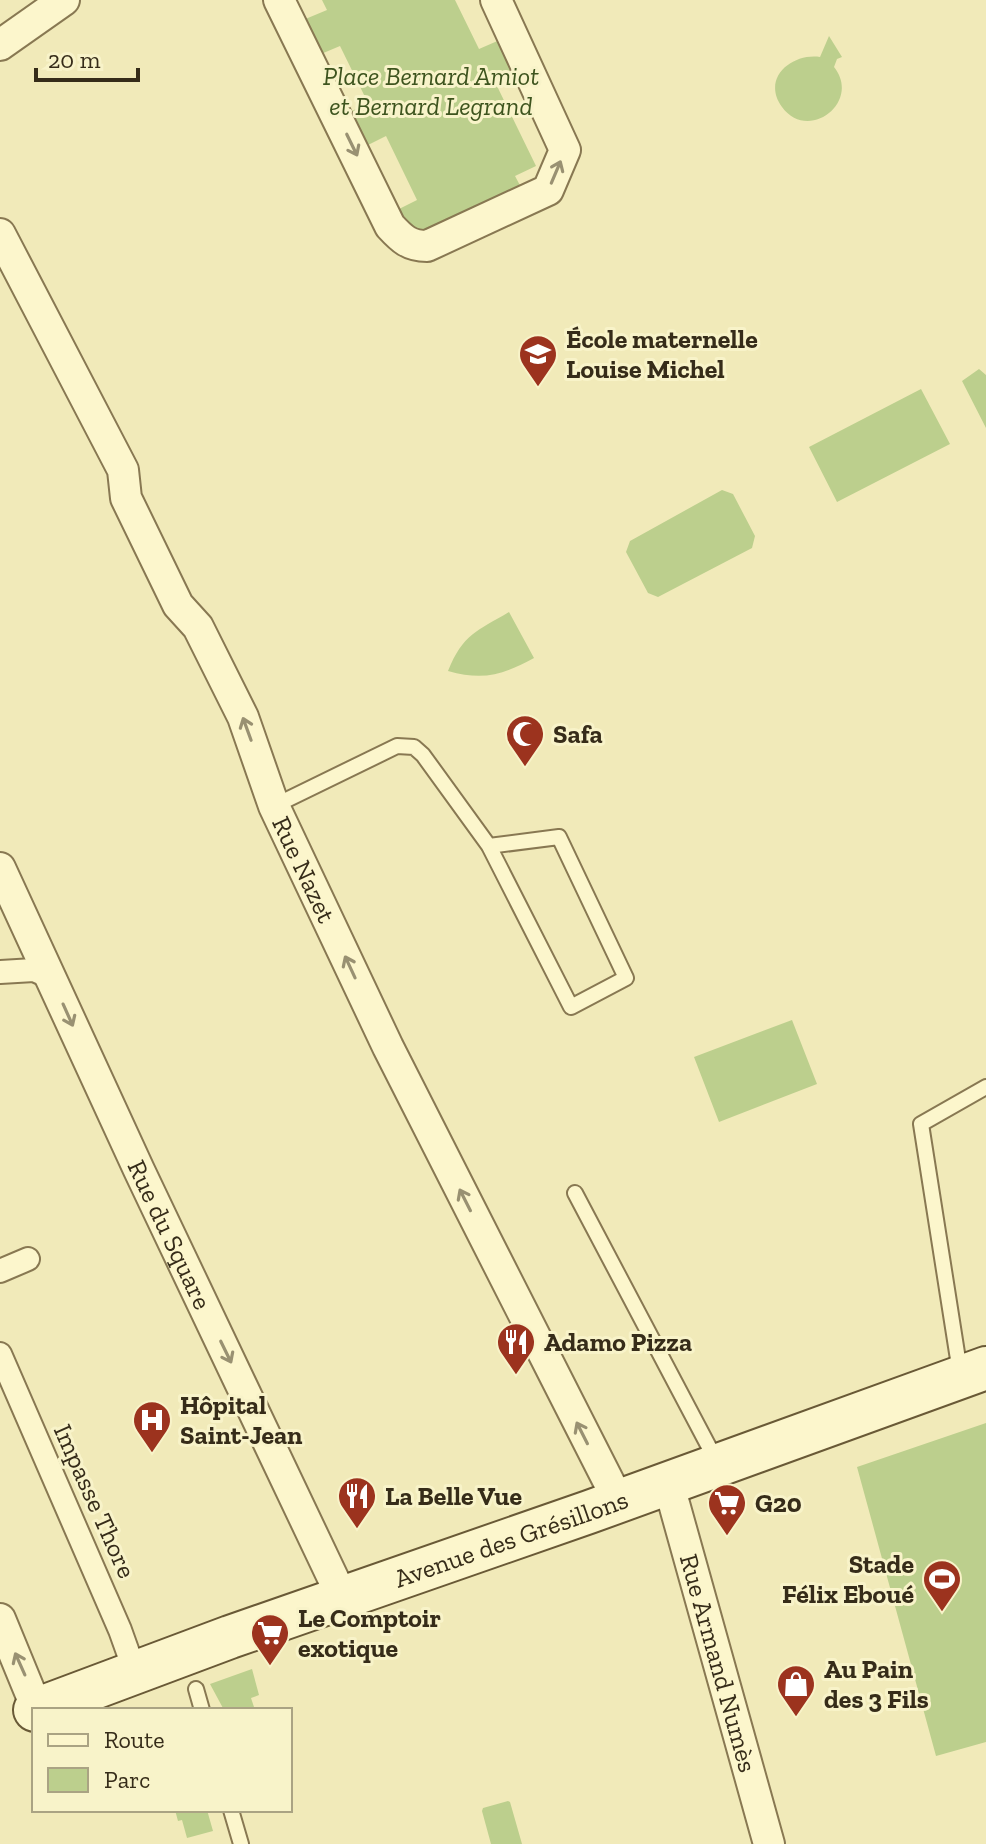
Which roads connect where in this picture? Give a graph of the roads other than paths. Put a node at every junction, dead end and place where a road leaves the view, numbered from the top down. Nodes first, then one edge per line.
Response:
1 (64, 0) edge
2 (279, 0) edge
3 (496, 0) edge
4 (0, 45) edge
5 (0, 234) edge
6 (274, 806) junction
7 (489, 846) junction
8 (0, 868) edge
9 (0, 972) edge
10 (52, 978) junction
11 (986, 1087) edge
12 (575, 1193) dead end
13 (28, 1259) dead end
14 (0, 1271) edge
15 (0, 1354) edge
16 (973, 1372) edge
17 (718, 1464) junction
18 (668, 1482) junction
19 (619, 1502) junction
20 (342, 1597) junction
21 (0, 1619) edge
22 (135, 1672) junction
23 (196, 1689) dead end
24 (34, 1708) edge
25 (40, 1708) edge
26 (201, 1708) edge
27 (32, 1711) edge
28 (0, 1722) edge
29 (232, 1812) edge
30 (241, 1844) edge
31 (769, 1844) edge

1 - 4 street
2 -> 3 street
6 -> 5 street, Rue Nazet
6 - 7 lane
19 -> 6 street, Rue Nazet
7 - 7 lane
8 - 10 street, Rue du Square
9 - 10 street
10 -> 20 street, Rue du Square
11 - 16 lane
12 - 17 lane
13 - 14 street
15 - 22 street, Impasse Thore
16 - 17 main road, Avenue des Grésillons
17 - 18 main road, Avenue des Grésillons
18 - 19 main road, Avenue des Grésillons
18 - 31 street, Rue Armand Numès
19 - 20 main road, Avenue des Grésillons
20 - 22 main road, Avenue des Grésillons
24 -> 21 street
22 - 25 main road, Avenue des Grésillons
23 - 26 lane
27 - 28 main road, Avenue des Grésillons
29 - 30 lane

